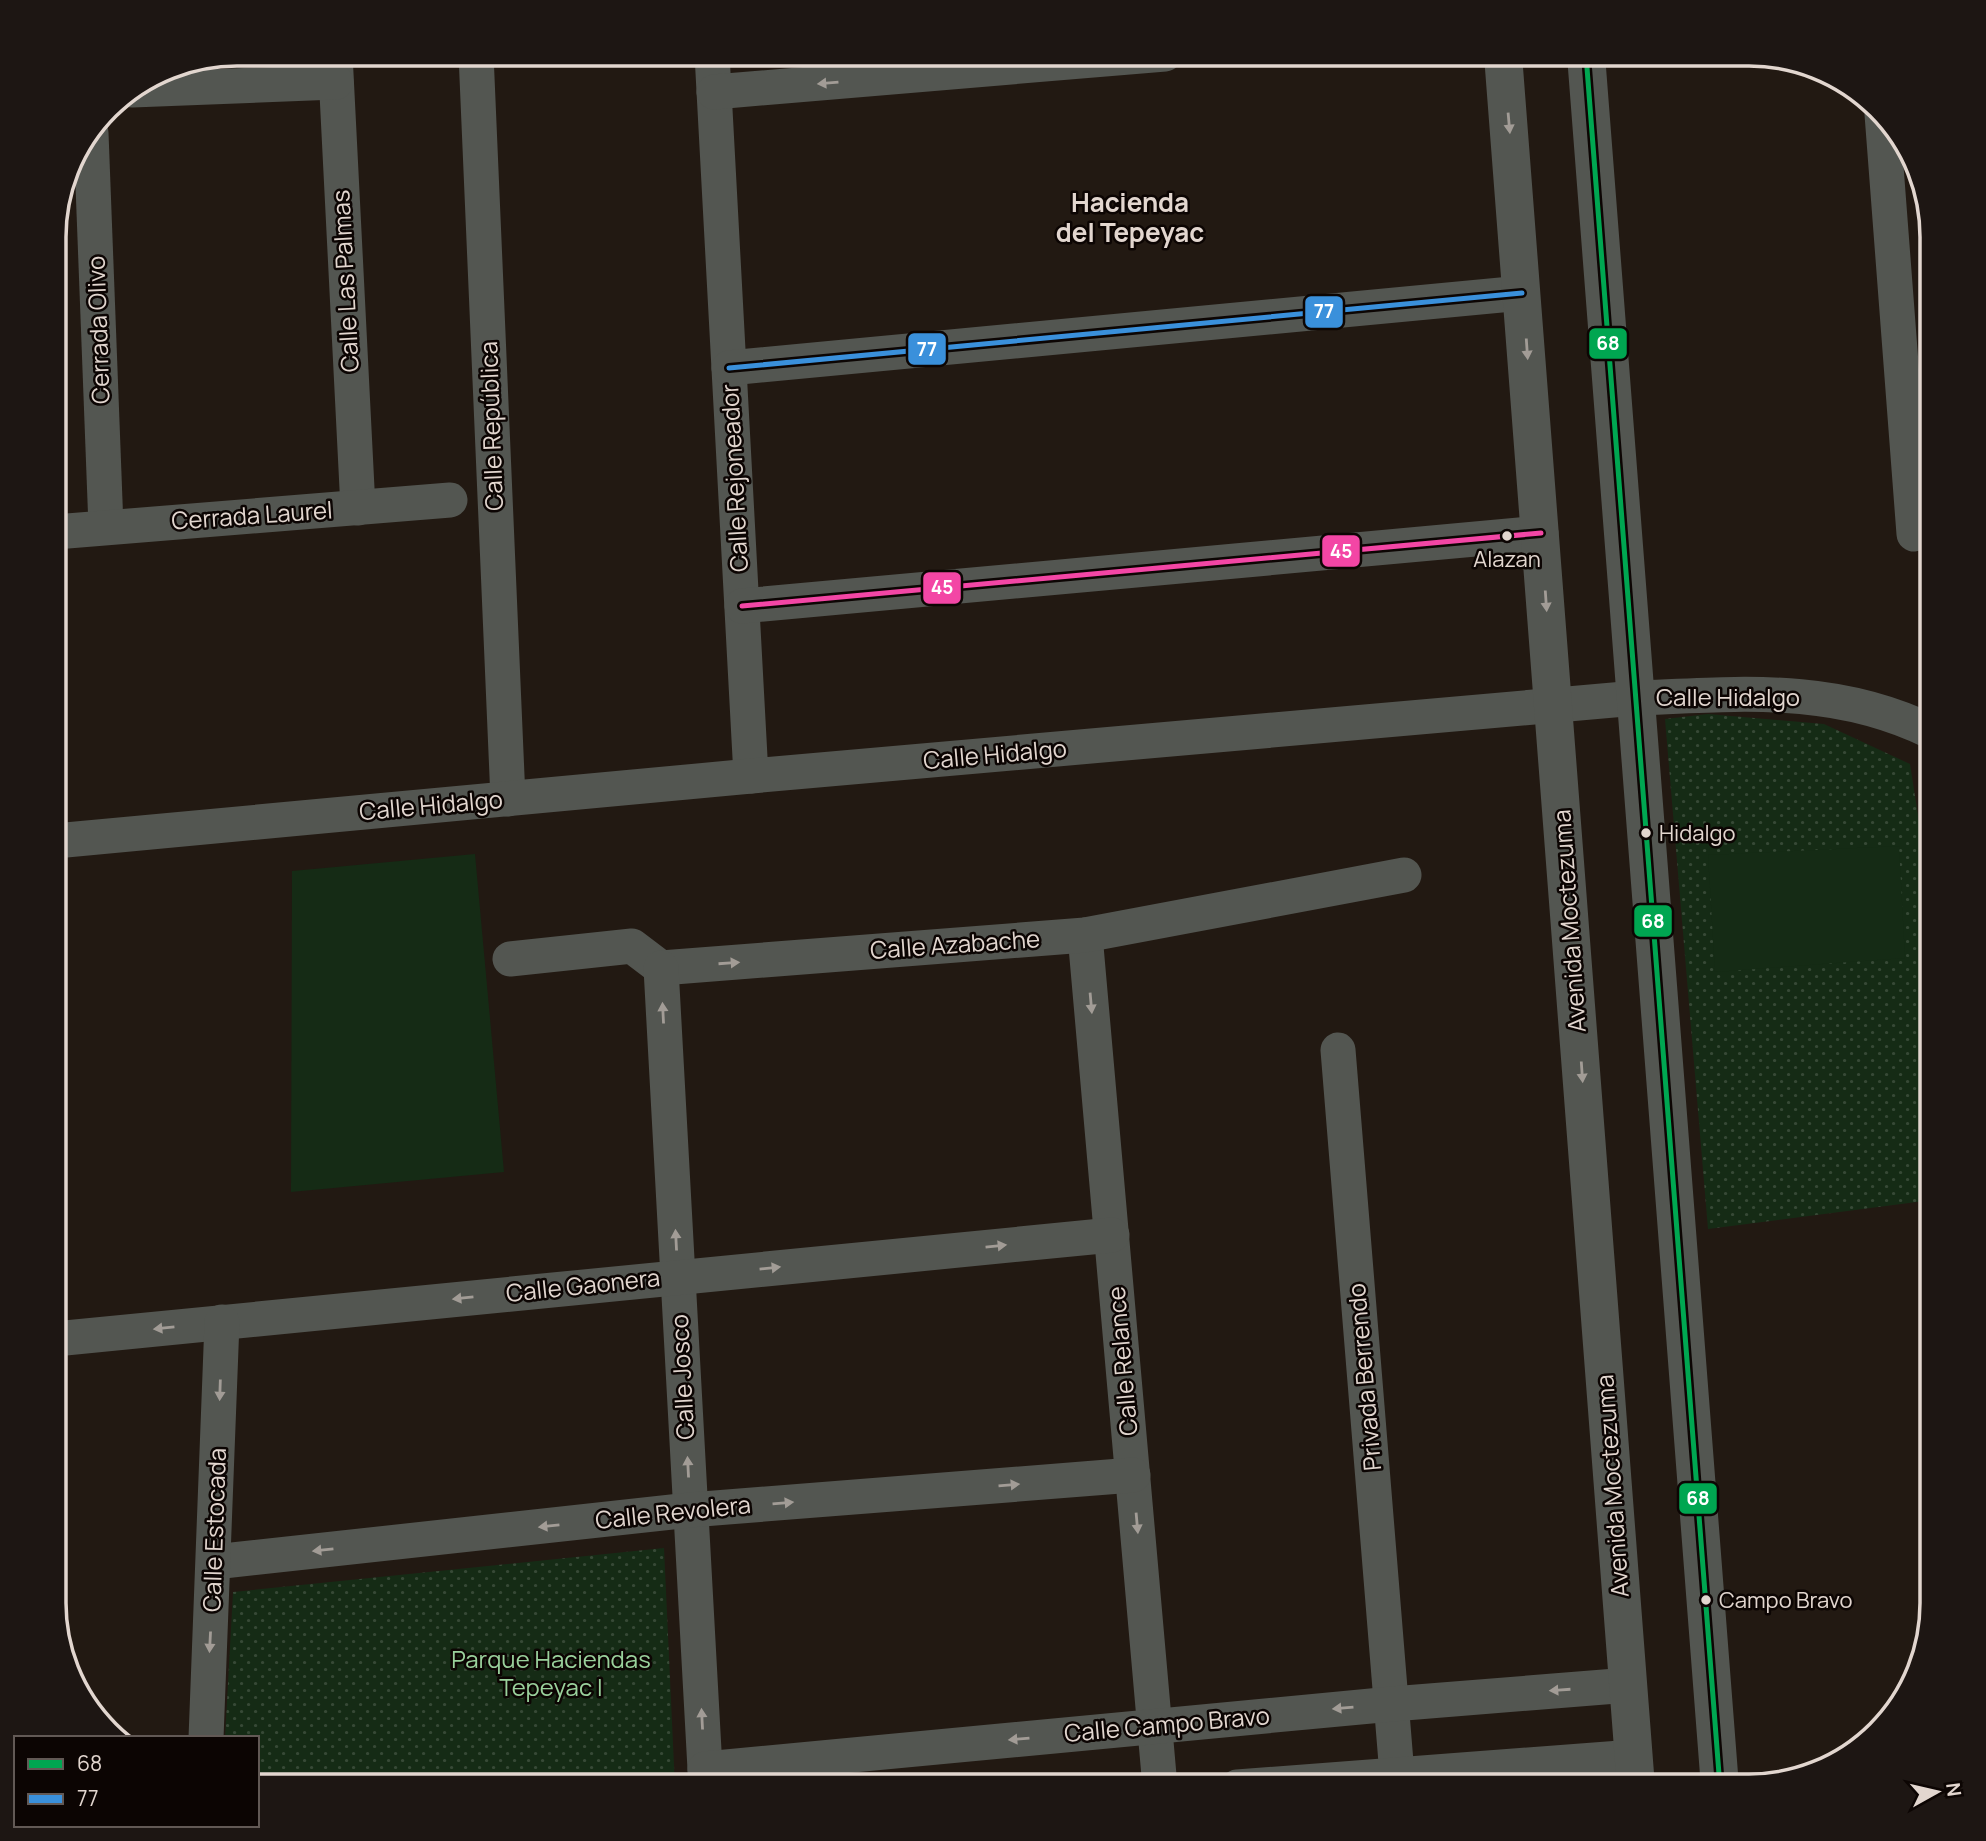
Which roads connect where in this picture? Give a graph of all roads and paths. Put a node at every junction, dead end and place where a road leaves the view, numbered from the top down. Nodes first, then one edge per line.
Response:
1 (477, 67) edge
2 (713, 67) edge
3 (1011, 67) edge
4 (1504, 67) edge
5 (1587, 67) edge
6 (335, 68) edge
7 (156, 87) edge
8 (714, 92) junction
9 (1883, 133) edge
10 (92, 148) edge
11 (1522, 293) junction
12 (729, 368) junction
13 (450, 500) dead end
14 (358, 508) junction
15 (106, 527) junction
16 (67, 531) edge
17 (1541, 533) junction
18 (1914, 534) dead end
19 (742, 606) junction
20 (1636, 698) junction
21 (1554, 706) junction
22 (1919, 728) edge
23 (751, 776) junction
24 (508, 799) junction
25 (67, 840) edge
26 (1404, 875) dead end
27 (1085, 935) junction
28 (510, 959) dead end
29 (661, 968) junction
30 (1338, 1050) dead end
31 (1112, 1235) junction
32 (677, 1277) junction
33 (222, 1322) junction
34 (67, 1338) edge
35 (1133, 1475) junction
36 (690, 1510) junction
37 (214, 1562) junction
38 (1629, 1685) junction
39 (1392, 1704) junction
40 (1154, 1726) junction
41 (206, 1736) edge
42 (1635, 1772) edge
43 (705, 1774) edge
44 (740, 1774) edge
45 (1159, 1774) edge
46 (1398, 1774) edge
47 (1576, 1774) edge
48 (1719, 1774) edge

1 - 24 street, Calle República
2 - 8 street, Calle Rejoneador
3 -> 8 street
4 -> 11 street, Avenida Moctezuma
5 - 20 street
6 - 7 street
6 - 14 street, Calle Las Palmas
8 - 12 street, Calle Rejoneador
9 - 18 street
10 - 15 street, Cerrada Olivo
11 - 12 street
11 -> 17 street, Avenida Moctezuma
12 - 19 street, Calle Rejoneador
13 - 14 street, Cerrada Laurel
14 - 15 street, Cerrada Laurel
15 - 16 street, Cerrada Laurel
17 - 19 street
17 -> 21 street, Avenida Moctezuma
19 - 23 street, Calle Rejoneador
20 - 21 street, Calle Hidalgo
20 - 22 street, Calle Hidalgo
20 - 48 street
21 - 23 street, Calle Hidalgo
21 -> 38 street, Avenida Moctezuma
23 - 24 street, Calle Hidalgo
24 - 25 street, Calle Hidalgo
26 - 27 street, Calle Azabache
29 -> 27 street, Calle Azabache
27 -> 31 street, Calle Relance
28 - 29 street
32 -> 29 street, Calle Josco
30 - 39 street, Privada Berrendo
32 -> 31 street, Calle Gaonera
31 - 35 street, Calle Relance
32 -> 33 street, Calle Gaonera
36 -> 32 street, Calle Josco
33 -> 34 street, Calle Gaonera
33 -> 37 street, Calle Estocada
36 -> 35 street, Calle Revolera
35 -> 40 street, Calle Relance
36 -> 37 street, Calle Revolera
43 -> 36 street, Calle Josco
37 -> 41 street, Calle Estocada
38 -> 39 street, Calle Campo Bravo
38 - 42 street, Avenida Moctezuma
39 -> 40 street, Calle Campo Bravo
39 - 46 street, Privada Berrendo
40 -> 44 street, Calle Campo Bravo
40 - 45 street, Calle Relance
42 - 47 street

